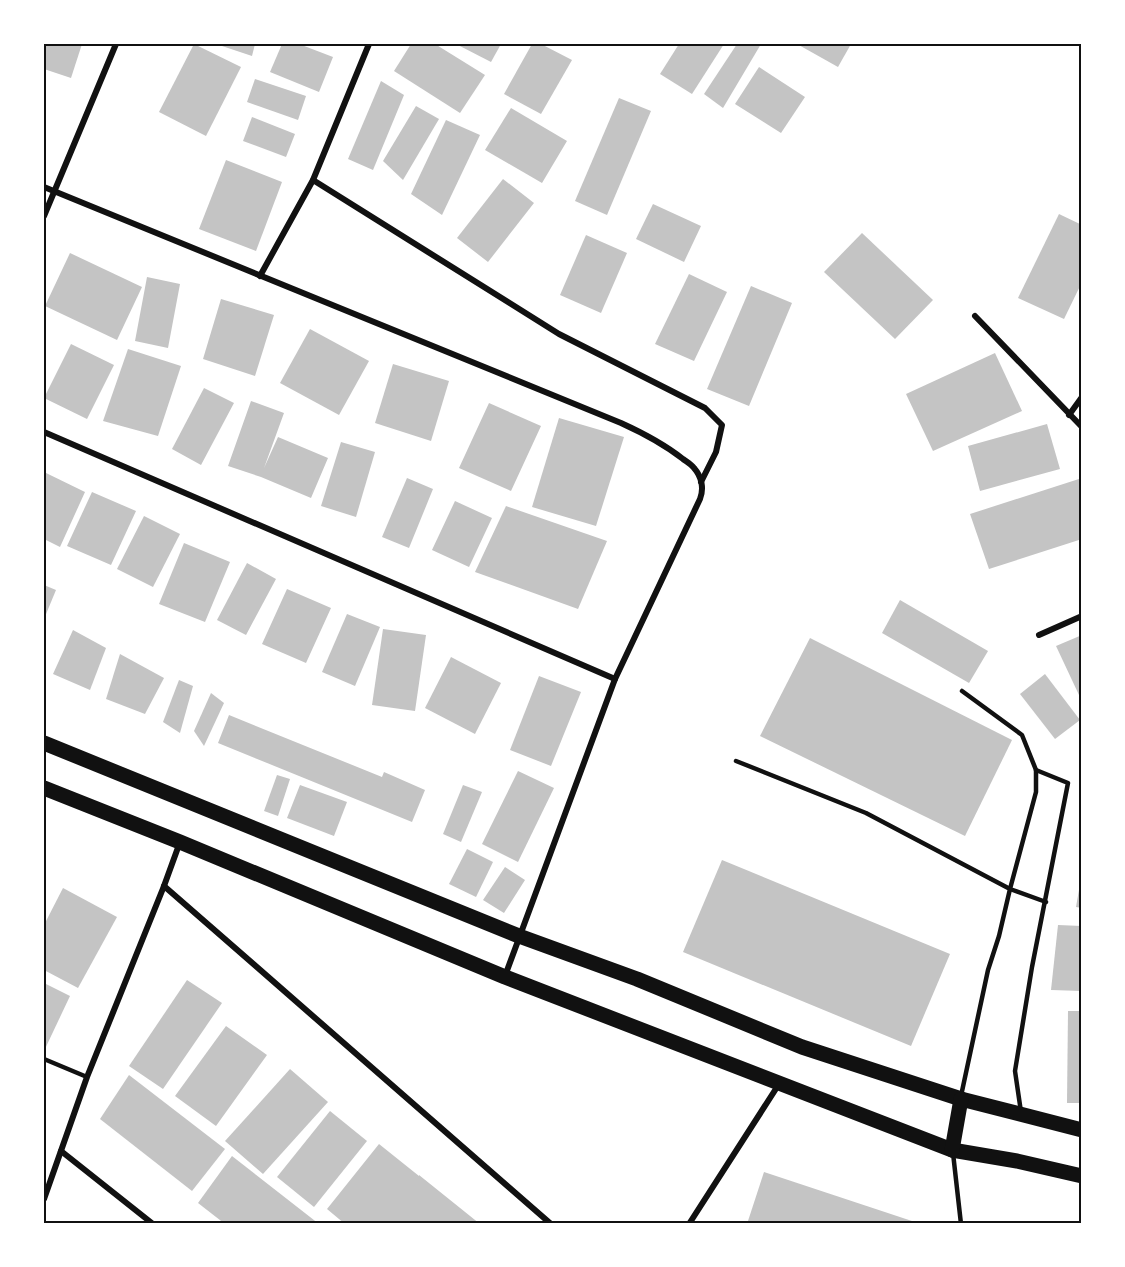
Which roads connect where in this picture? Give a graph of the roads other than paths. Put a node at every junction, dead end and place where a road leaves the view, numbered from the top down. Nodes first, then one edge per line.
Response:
1 (116, 44) edge
2 (369, 44) edge
3 (313, 180) junction
4 (44, 187) edge
5 (54, 191) junction
6 (44, 216) edge
7 (260, 276) junction
8 (975, 316) dead end
9 (1082, 397) edge
10 (1069, 415) junction
11 (1082, 427) edge
12 (44, 432) edge
13 (701, 482) junction
14 (1082, 616) edge
15 (1039, 635) dead end
16 (615, 679) junction
17 (962, 691) dead end
18 (44, 743) edge
19 (736, 762) dead end
20 (1036, 770) junction
21 (44, 788) edge
22 (180, 842) junction
23 (164, 886) junction
24 (1010, 889) junction
25 (1046, 902) junction
26 (519, 936) junction
27 (505, 977) junction
28 (44, 1059) edge
29 (87, 1077) junction
30 (779, 1083) junction
31 (961, 1099) junction
32 (1021, 1115) junction
33 (1082, 1130) edge
34 (952, 1150) junction
35 (61, 1151) junction
36 (1082, 1176) edge
37 (44, 1199) edge
38 (153, 1224) edge
39 (551, 1224) edge
40 (689, 1224) edge
41 (962, 1224) edge

1 - 5 street
2 - 3 street
3 - 7 street
3 - 13 street
4 - 5 street
5 - 6 street
5 - 7 street
7 - 13 street
8 - 10 street
9 - 10 street
10 - 11 street
12 - 16 street
13 - 16 street
14 - 15 street
16 - 26 street
17 - 20 lane
18 - 26 main road
19 - 24 lane
20 - 24 lane
20 - 25 lane
21 - 22 main road
22 - 23 street
22 - 27 main road
23 - 29 street
23 - 39 street
24 - 25 lane
24 - 31 lane
25 - 32 lane
26 - 27 street
26 - 31 main road
27 - 30 main road
28 - 29 lane
29 - 35 street
30 - 34 main road
30 - 40 street
31 - 32 main road
31 - 34 main road
32 - 33 main road
34 - 36 main road
34 - 41 lane
35 - 37 street
35 - 38 street

